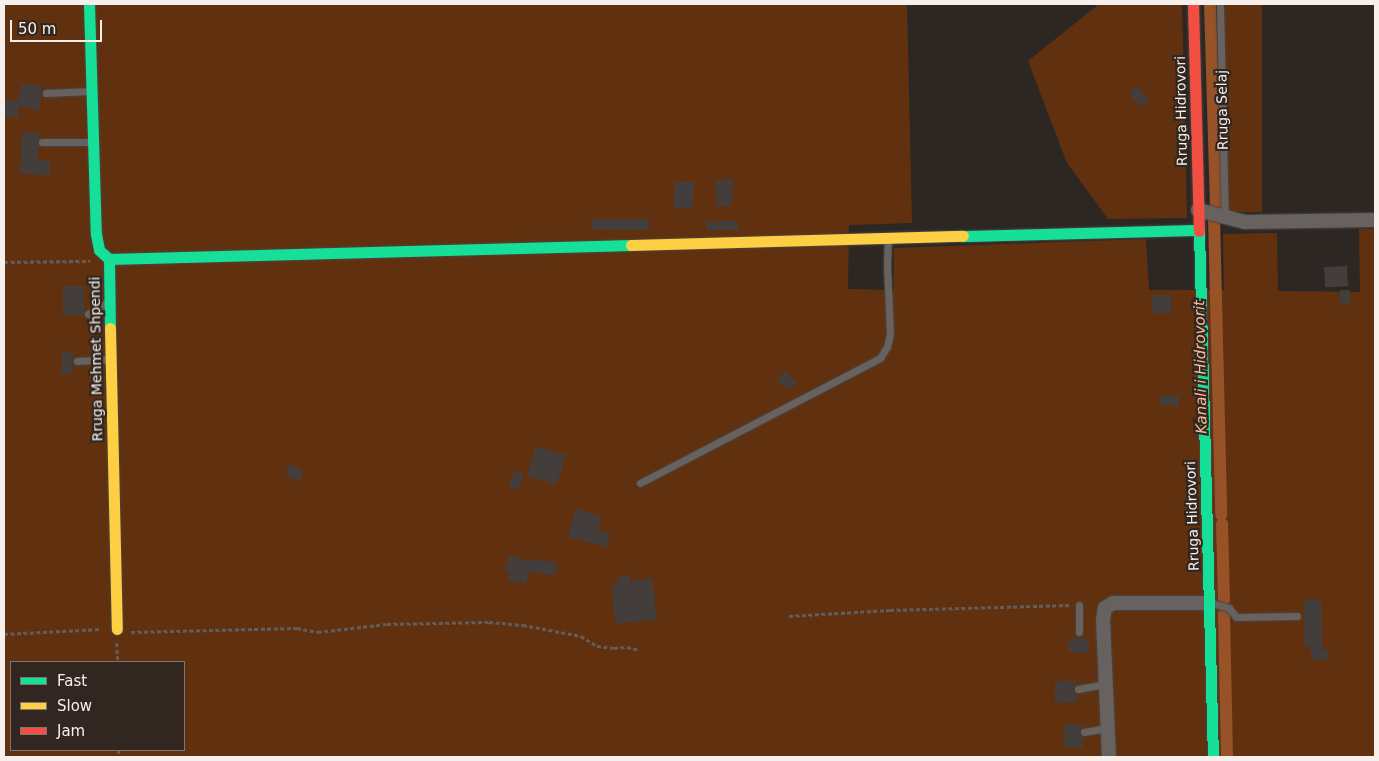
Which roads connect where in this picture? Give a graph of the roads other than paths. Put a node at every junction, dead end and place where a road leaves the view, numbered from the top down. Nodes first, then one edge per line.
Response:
1 (89, 4) edge
2 (1193, 4) edge
3 (1220, 4) edge
4 (92, 91) junction
5 (46, 93) dead end
6 (42, 142) dead end
7 (93, 142) junction
8 (1198, 210) junction
9 (1225, 217) junction
10 (1375, 220) edge
11 (1199, 230) junction
12 (888, 238) junction
13 (109, 259) junction
14 (110, 302) junction
15 (88, 314) dead end
16 (111, 358) junction
17 (78, 361) dead end
18 (640, 483) dead end
19 (1209, 603) junction
20 (1079, 605) road end
21 (1297, 616) dead end
22 (117, 629) road end
23 (1079, 632) dead end
24 (1106, 684) junction
25 (1078, 689) dead end
26 (1107, 728) junction
27 (1084, 732) dead end
28 (1109, 757) edge
29 (1213, 757) edge

1 - 4 street, Rruga Mehmet Shpendi
2 - 8 street, Rruga Hidrovori
3 - 9 lane, Rruga Selaj
4 - 5 lane
4 - 7 street, Rruga Mehmet Shpendi
6 - 7 lane
7 - 13 street, Rruga Mehmet Shpendi
8 - 9 street
8 - 11 street, Rruga Hidrovori
9 - 10 street
11 - 12 street
11 - 19 street, Rruga Hidrovori
12 - 13 street
12 - 18 lane
13 - 14 street, Rruga Mehmet Shpendi
14 - 15 lane
14 - 16 street, Rruga Mehmet Shpendi
16 - 17 lane
16 - 22 street, Rruga Mehmet Shpendi
19 - 21 lane
19 - 24 street
19 - 29 street, Rruga Hidrovori
20 - 23 lane
24 - 25 lane
24 - 26 street
26 - 27 lane
26 - 28 street

